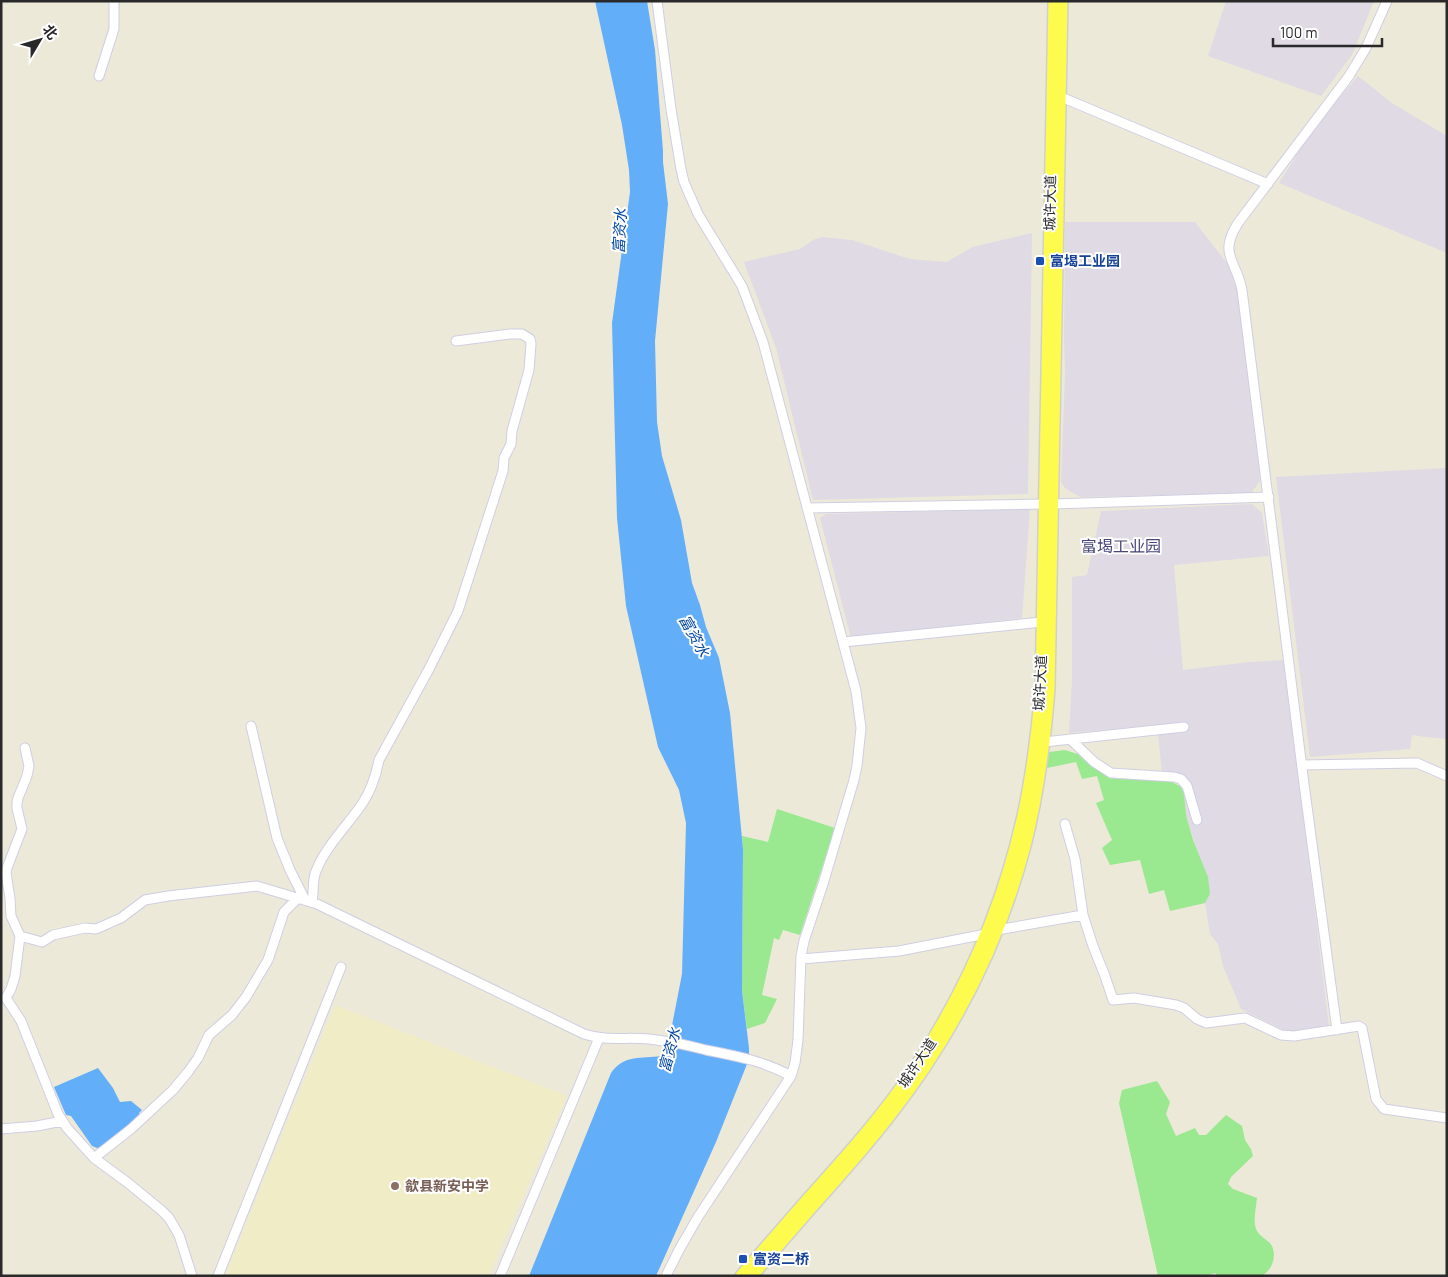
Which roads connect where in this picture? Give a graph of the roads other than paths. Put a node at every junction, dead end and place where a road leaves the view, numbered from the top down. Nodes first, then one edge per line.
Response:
1 (114, 1) edge
2 (657, 1) edge
3 (1054, 1) edge
4 (1062, 1) edge
5 (1387, 1) edge
6 (99, 76) dead end
7 (1061, 97) junction
8 (1268, 184) junction
9 (456, 341) dead end
10 (1269, 497) junction
11 (1049, 504) junction
12 (807, 508) junction
13 (1042, 622) junction
14 (843, 642) junction
15 (251, 726) dead end
16 (1184, 727) dead end
17 (1070, 739) junction
18 (1044, 742) junction
19 (25, 748) dead end
20 (1302, 765) junction
21 (1447, 776) edge
22 (1197, 820) dead end
23 (1065, 824) dead end
24 (305, 900) junction
25 (1083, 915) junction
26 (991, 932) junction
27 (20, 936) junction
28 (801, 959) junction
29 (341, 967) dead end
30 (1338, 1030) junction
31 (599, 1038) junction
32 (791, 1076) junction
33 (1447, 1118) edge
34 (62, 1121) junction
35 (1, 1129) edge
36 (94, 1158) junction
37 (192, 1276) edge
38 (218, 1276) edge
39 (500, 1276) edge
40 (666, 1276) edge
41 (741, 1276) edge
42 (752, 1276) edge

1 - 6 street
2 - 12 street
3 - 11 main road, 城许大道
4 - 7 main road, 城许大道
5 - 8 street
7 - 8 street
7 - 11 main road, 城许大道
8 - 10 street
9 - 24 street
10 - 11 street
10 - 20 street
11 - 12 street
11 - 13 main road, 城许大道
11 - 18 main road, 城许大道
12 - 14 street
13 - 14 street
13 - 26 main road, 城许大道
14 - 28 street
15 - 24 street
16 - 17 street
17 - 18 street
17 - 22 street
18 - 26 main road, 城许大道
19 - 27 street
20 - 21 street
20 - 30 street
23 - 25 street
24 - 27 street
24 - 31 street
24 - 36 street
25 - 26 street
25 - 30 street
26 - 28 street
26 - 41 main road, 城许大道
26 - 42 main road, 城许大道
27 - 34 street
28 - 32 street
29 - 38 street
30 - 33 street
31 - 32 street
31 - 39 street
32 - 40 street
34 - 35 street
34 - 36 street
36 - 37 street

